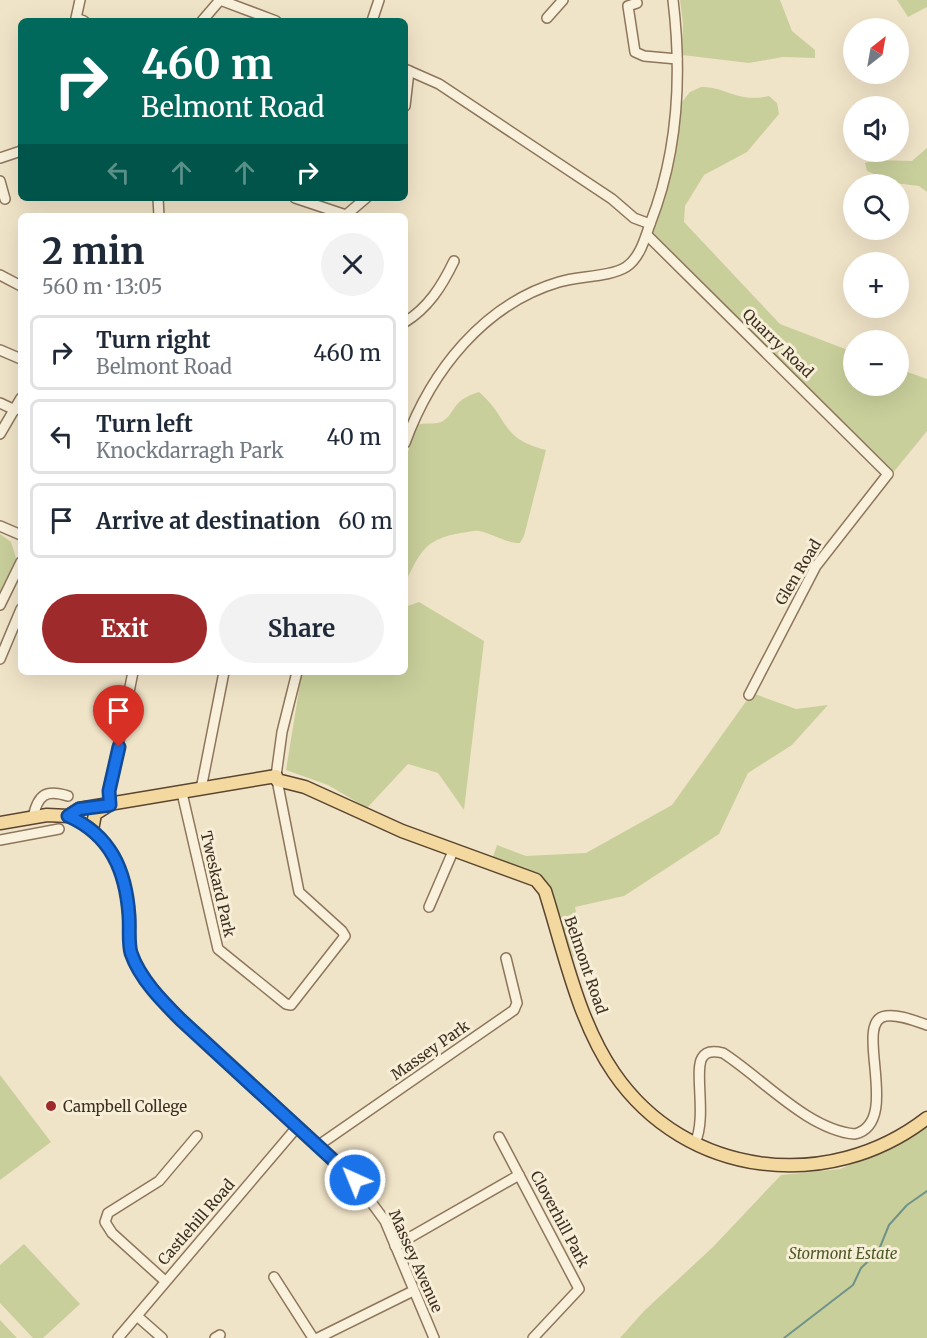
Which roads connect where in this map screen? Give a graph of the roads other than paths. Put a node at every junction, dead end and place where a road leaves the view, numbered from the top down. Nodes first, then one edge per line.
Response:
1 (81, 0) edge
2 (220, 0) edge
3 (379, 0) edge
4 (563, 0) edge
5 (673, 0) edge
6 (636, 3) dead end
7 (76, 18) edge
8 (205, 18) edge
9 (268, 18) edge
10 (373, 18) edge
11 (547, 18) dead end
12 (677, 59) junction
13 (408, 70) edge
14 (18, 152) edge
15 (0, 158) edge
16 (0, 181) edge
17 (5, 199) dead end
18 (304, 201) edge
19 (362, 201) edge
20 (340, 213) edge
21 (348, 213) edge
22 (650, 224) junction
23 (647, 235) junction
24 (454, 261) dead end
25 (0, 275) edge
26 (18, 284) edge
27 (408, 320) edge
28 (0, 350) edge
29 (18, 358) edge
30 (0, 403) edge
31 (18, 404) edge
32 (15, 410) junction
33 (0, 434) edge
34 (408, 435) edge
35 (888, 474) joint
36 (0, 526) edge
37 (18, 534) edge
38 (18, 568) edge
39 (0, 605) edge
40 (18, 616) edge
41 (0, 659) edge
42 (132, 675) edge
43 (223, 675) edge
44 (296, 675) edge
45 (749, 695) dead end
46 (276, 778) junction
47 (201, 789) junction
48 (182, 793) junction
49 (68, 796) dead end
50 (110, 805) junction
51 (68, 816) junction
52 (33, 817) junction
53 (0, 823) edge
54 (59, 830) dead end
55 (92, 830) junction
56 (0, 840) edge
57 (454, 849) junction
58 (429, 907) dead end
59 (506, 958) dead end
60 (927, 1025) edge
61 (927, 1118) edge
62 (298, 1126) junction
63 (197, 1136) dead end
64 (499, 1137) dead end
65 (695, 1143) junction
66 (319, 1145) junction
67 (519, 1175) junction
68 (395, 1246) junction
69 (274, 1278) dead end
70 (165, 1281) junction
71 (413, 1291) junction
72 (137, 1316) junction
73 (118, 1338) edge
74 (162, 1338) edge
75 (313, 1338) edge
76 (318, 1338) edge
77 (434, 1338) edge
78 (534, 1338) edge

1 - 7 street
2 - 8 street
2 - 9 street
3 - 10 street
4 - 11 street
5 - 12 street
6 - 12 street
12 - 22 street
13 - 22 street
14 - 15 street
16 - 17 street
18 - 20 street
19 - 21 street
22 - 23 street
23 - 34 street
23 - 35 street, Quarry Road
24 - 27 street
25 - 26 street
28 - 29 street
30 - 32 street
31 - 32 street
32 - 33 street
35 - 45 street, Glen Road
36 - 37 street
38 - 39 street
40 - 41 street
42 - 50 street
43 - 47 street
44 - 46 street
46 - 47 main road, Belmont Road
46 - 48 street, Tweskard Park
46 - 57 main road, Belmont Road
47 - 48 main road, Belmont Road
48 - 50 main road, Belmont Road
49 - 52 street
50 - 51 main road, Belmont Road
50 - 55 main road
51 - 52 main road, Belmont Road
51 - 55 street, Massey Avenue
52 - 53 main road, Belmont Road
54 - 56 street
55 - 62 street, Massey Avenue
57 - 58 street
57 - 65 main road, Belmont Road
59 - 66 street, Massey Park
60 - 65 street
61 - 65 main road, Belmont Road
62 - 66 street, Massey Avenue
62 - 70 street, Castlehill Road
63 - 70 street
64 - 67 street, Cloverhill Park
66 - 68 street, Massey Avenue
67 - 68 street
67 - 78 street, Cloverhill Park
68 - 71 street, Massey Avenue
69 - 75 street
70 - 72 street, Castlehill Road
71 - 76 street
71 - 77 street, Massey Avenue
72 - 73 street, Castlehill Road
72 - 74 street

